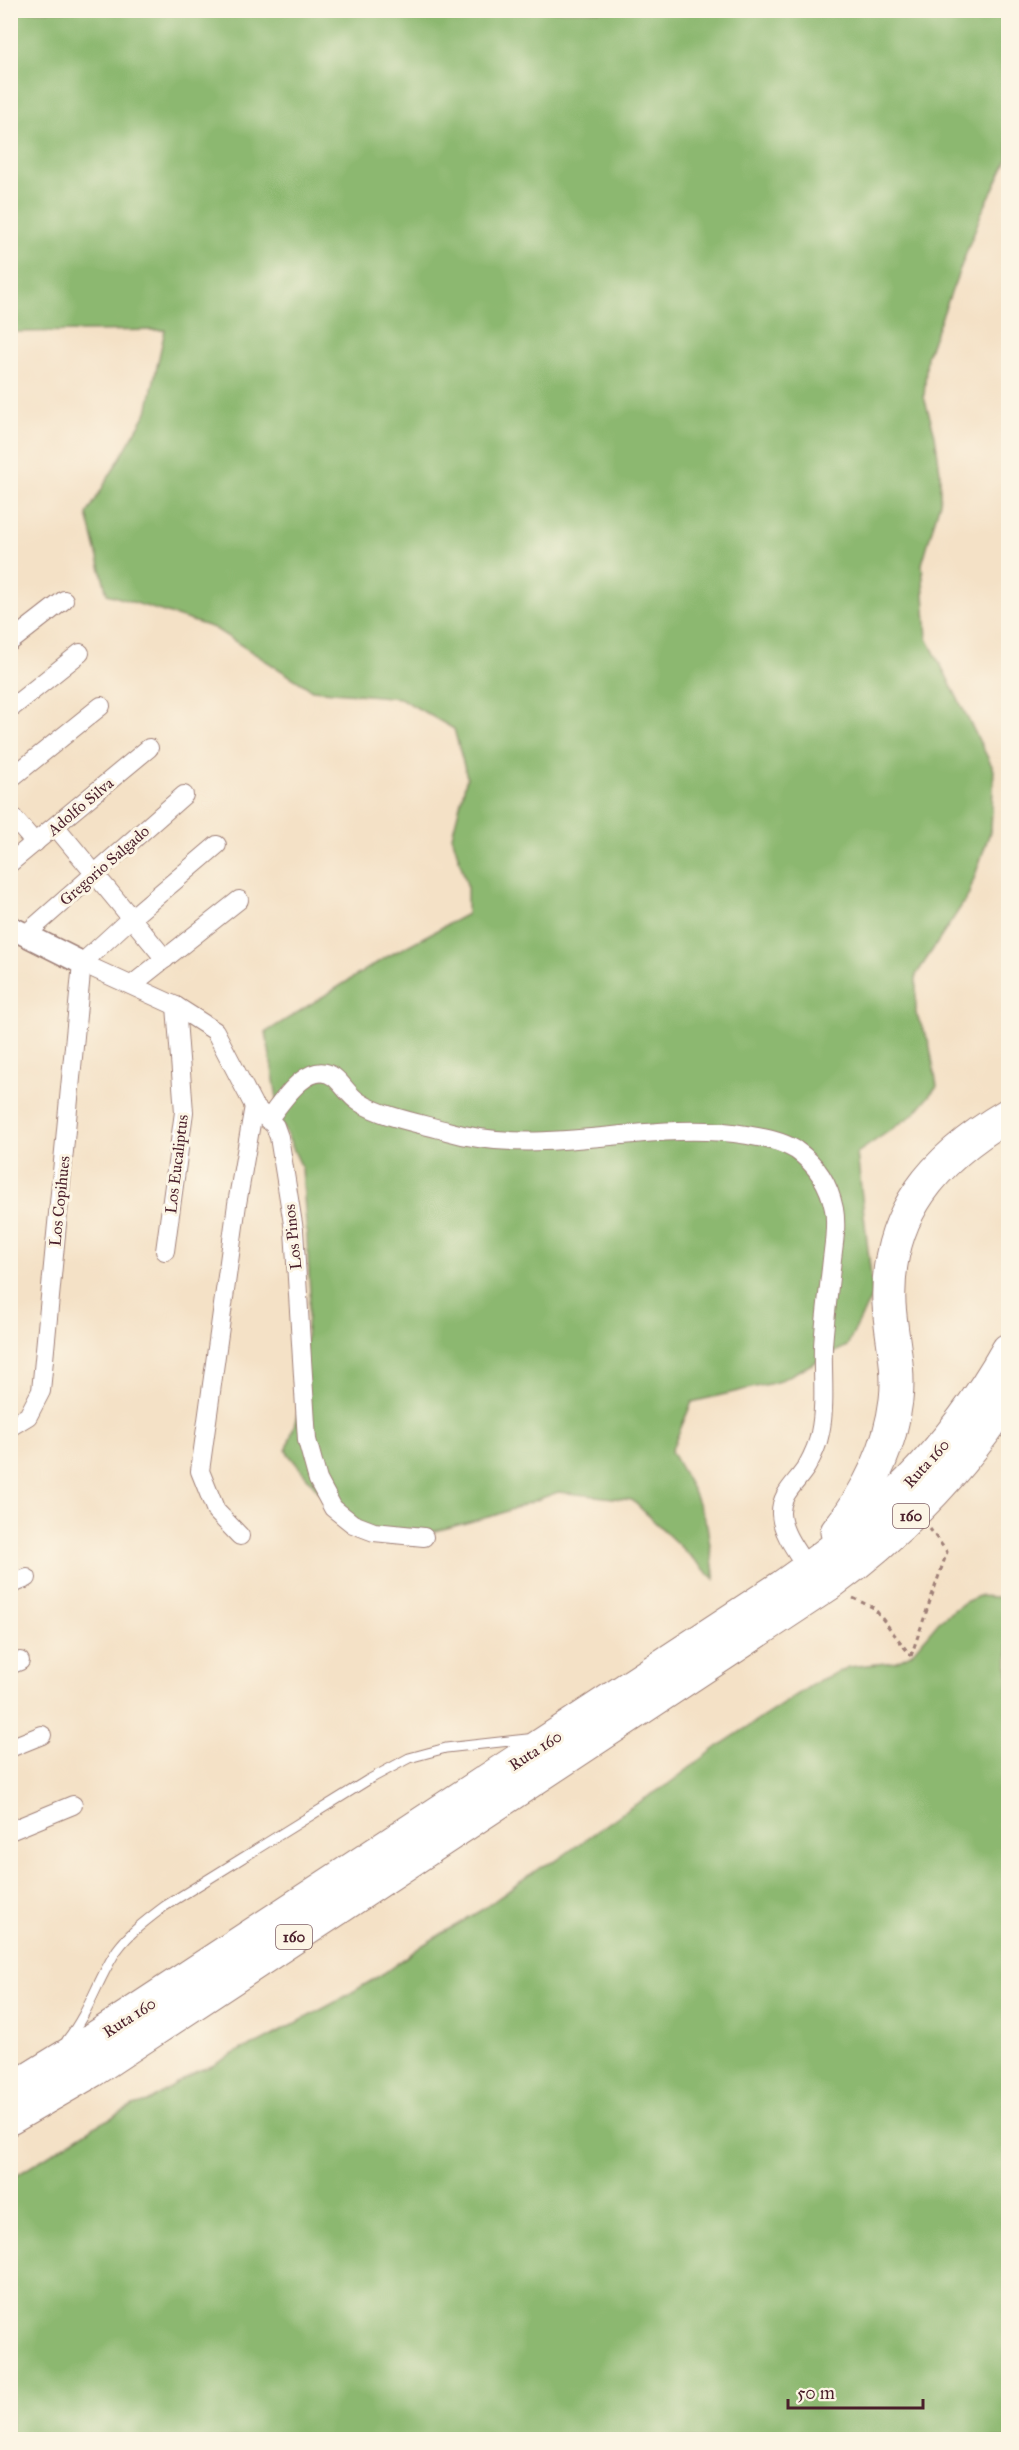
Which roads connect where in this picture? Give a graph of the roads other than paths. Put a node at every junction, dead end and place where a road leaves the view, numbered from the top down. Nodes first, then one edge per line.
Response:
1 (64, 600) dead end
2 (10, 642) edge
3 (81, 653) dead end
4 (101, 706) dead end
5 (10, 709) edge
6 (149, 748) dead end
7 (10, 779) edge
8 (184, 795) dead end
9 (10, 813) edge
10 (56, 827) junction
11 (35, 843) junction
12 (217, 846) dead end
13 (10, 863) edge
14 (93, 873) junction
15 (239, 900) dead end
16 (130, 918) junction
17 (18, 931) edge
18 (165, 959) junction
19 (82, 963) junction
20 (133, 984) junction
21 (176, 1006) junction
22 (254, 1106) junction
23 (1008, 1115) edge
24 (268, 1120) junction
25 (165, 1251) dead end
26 (1008, 1350) edge
27 (1008, 1397) edge
28 (10, 1427) edge
29 (240, 1536) dead end
30 (424, 1537) dead end
31 (808, 1569) junction
32 (568, 1728) junction
33 (42, 1735) dead end
34 (10, 1748) edge
35 (73, 1805) dead end
36 (10, 1831) edge
37 (20, 2086) edge
38 (10, 2118) edge

1 - 2 street
3 - 5 street
4 - 7 street
6 - 10 street, Adolfo Silva
8 - 14 street, Gregorio Salgado
9 - 11 street
10 - 11 street, Adolfo Silva
10 - 14 street
11 - 13 street, Adolfo Silva
12 - 16 street
14 - 16 street
14 - 17 street, Gregorio Salgado
15 - 18 street
16 - 18 street
16 - 19 street
17 - 19 street
18 - 20 street
19 - 20 street, Los Pinos
19 - 28 street, Los Copihues
20 - 21 street, Los Pinos
21 - 22 street, Los Pinos
21 - 25 street, Los Eucaliptus
22 - 24 street, Los Pinos
22 - 29 street
23 - 31 highway
24 - 30 street, Los Pinos
24 - 31 street
26 - 31 highway, Ruta 160 / 160
27 - 38 highway, Ruta 160 / 160
31 - 32 highway, Ruta 160 / 160
32 - 37 highway, Ruta 160 / 160
32 - 37 lane
33 - 34 street
35 - 36 street

